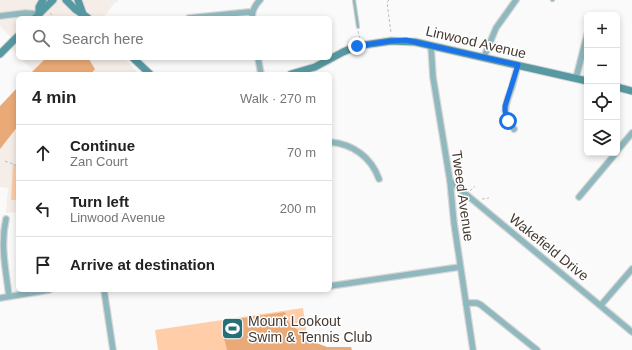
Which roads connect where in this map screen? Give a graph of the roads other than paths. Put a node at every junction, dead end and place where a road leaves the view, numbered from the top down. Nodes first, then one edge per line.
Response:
1 (43, 0) edge
2 (53, 0) edge
3 (66, 0) edge
4 (78, 0) edge
5 (260, 0) edge
6 (354, 0) edge
7 (516, 0) edge
8 (0, 16) edge
9 (37, 16) edge
10 (85, 16) edge
11 (209, 16) edge
12 (252, 16) edge
13 (358, 27) road end
14 (16, 38) edge
15 (431, 46) junction
16 (584, 47) edge
17 (0, 54) edge
18 (484, 57) junction
19 (332, 58) edge
20 (135, 60) edge
21 (258, 60) edge
22 (328, 60) edge
23 (518, 65) junction
24 (148, 72) edge
25 (261, 72) edge
26 (298, 72) edge
27 (576, 78) junction
28 (584, 80) edge
29 (620, 88) edge
30 (632, 91) edge
31 (514, 129) dead end
32 (632, 134) edge
33 (332, 142) edge
34 (620, 148) edge
35 (613, 156) edge
36 (379, 179) dead end
37 (450, 181) junction
38 (579, 197) dead end
39 (6, 219) dead end
40 (460, 267) junction
41 (632, 269) edge
42 (332, 286) edge
43 (36, 292) edge
44 (104, 292) edge
45 (9, 296) junction
46 (0, 298) edge
47 (466, 303) junction
48 (601, 305) junction
49 (632, 332) edge
50 (112, 350) edge
51 (473, 350) edge
52 (537, 350) edge

1 - 9 main road
2 - 9 main road
3 - 10 main road
4 - 10 main road
5 - 12 street
6 - 13 lane
7 - 18 street
8 - 9 street
11 - 12 street
14 - 17 main road
15 - 18 main road, Linwood Avenue
15 - 19 main road, Linwood Avenue
15 - 37 street, Tweed Avenue
16 - 27 street
18 - 23 main road, Linwood Avenue
20 - 24 main road
21 - 25 street
22 - 26 main road, Linwood Avenue
23 - 27 main road, Linwood Avenue
23 - 31 street
27 - 28 main road, Linwood Avenue
29 - 30 main road
32 - 34 street
33 - 36 street
35 - 38 street
37 - 40 street, Tweed Avenue
37 - 48 street, Wakefield Drive
39 - 45 street
40 - 42 street
40 - 47 street, Tweed Avenue
41 - 48 street
43 - 45 street
44 - 50 street
45 - 46 street
47 - 51 street, Tweed Avenue
47 - 52 street
48 - 49 street, Wakefield Drive

